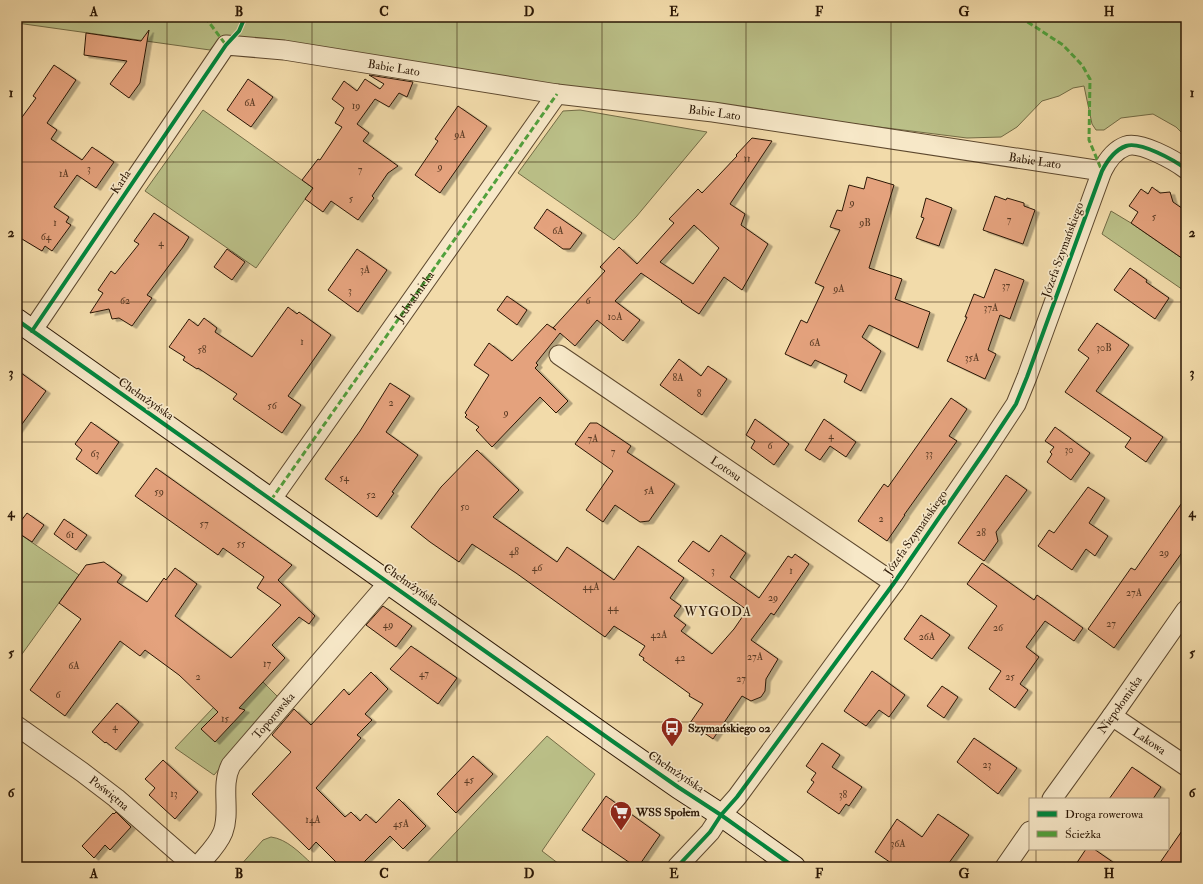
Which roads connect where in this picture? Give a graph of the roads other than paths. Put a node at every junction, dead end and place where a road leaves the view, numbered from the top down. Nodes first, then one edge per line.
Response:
1 (226, 45) joint
2 (557, 94) junction
3 (1186, 169) edge
4 (1102, 171) junction
5 (25, 325) edge
6 (559, 355) dead end
7 (271, 500) junction
8 (389, 582) junction
9 (894, 583) junction
10 (1186, 610) edge
11 (1112, 716) junction
12 (17, 726) edge
13 (1186, 766) edge
14 (1053, 798) edge
15 (721, 815) junction
16 (1029, 832) edge
17 (196, 867) edge
18 (677, 867) edge
19 (794, 867) edge
20 (1005, 867) edge

1 - 2 street, Babie Lato
1 - 5 street, Karla
2 - 4 street, Babie Lato
2 - 7 street, Jedwabnicka
3 - 4 street
4 - 9 street, Józefa Szymańskiego
5 - 7 street, Chełmżyńska
6 - 9 street, Lotosu
7 - 8 street, Chełmżyńska
8 - 15 street, Chełmżyńska
8 - 17 street, Toporowska
9 - 15 street, Józefa Szymańskiego
10 - 11 street, Niepołomicka
11 - 13 street, Lakowa
11 - 14 street, Niepołomicka
12 - 17 street, Poświętna
15 - 18 street, Józefa Szymańskiego
15 - 19 street, Chełmżyńska
16 - 20 street

